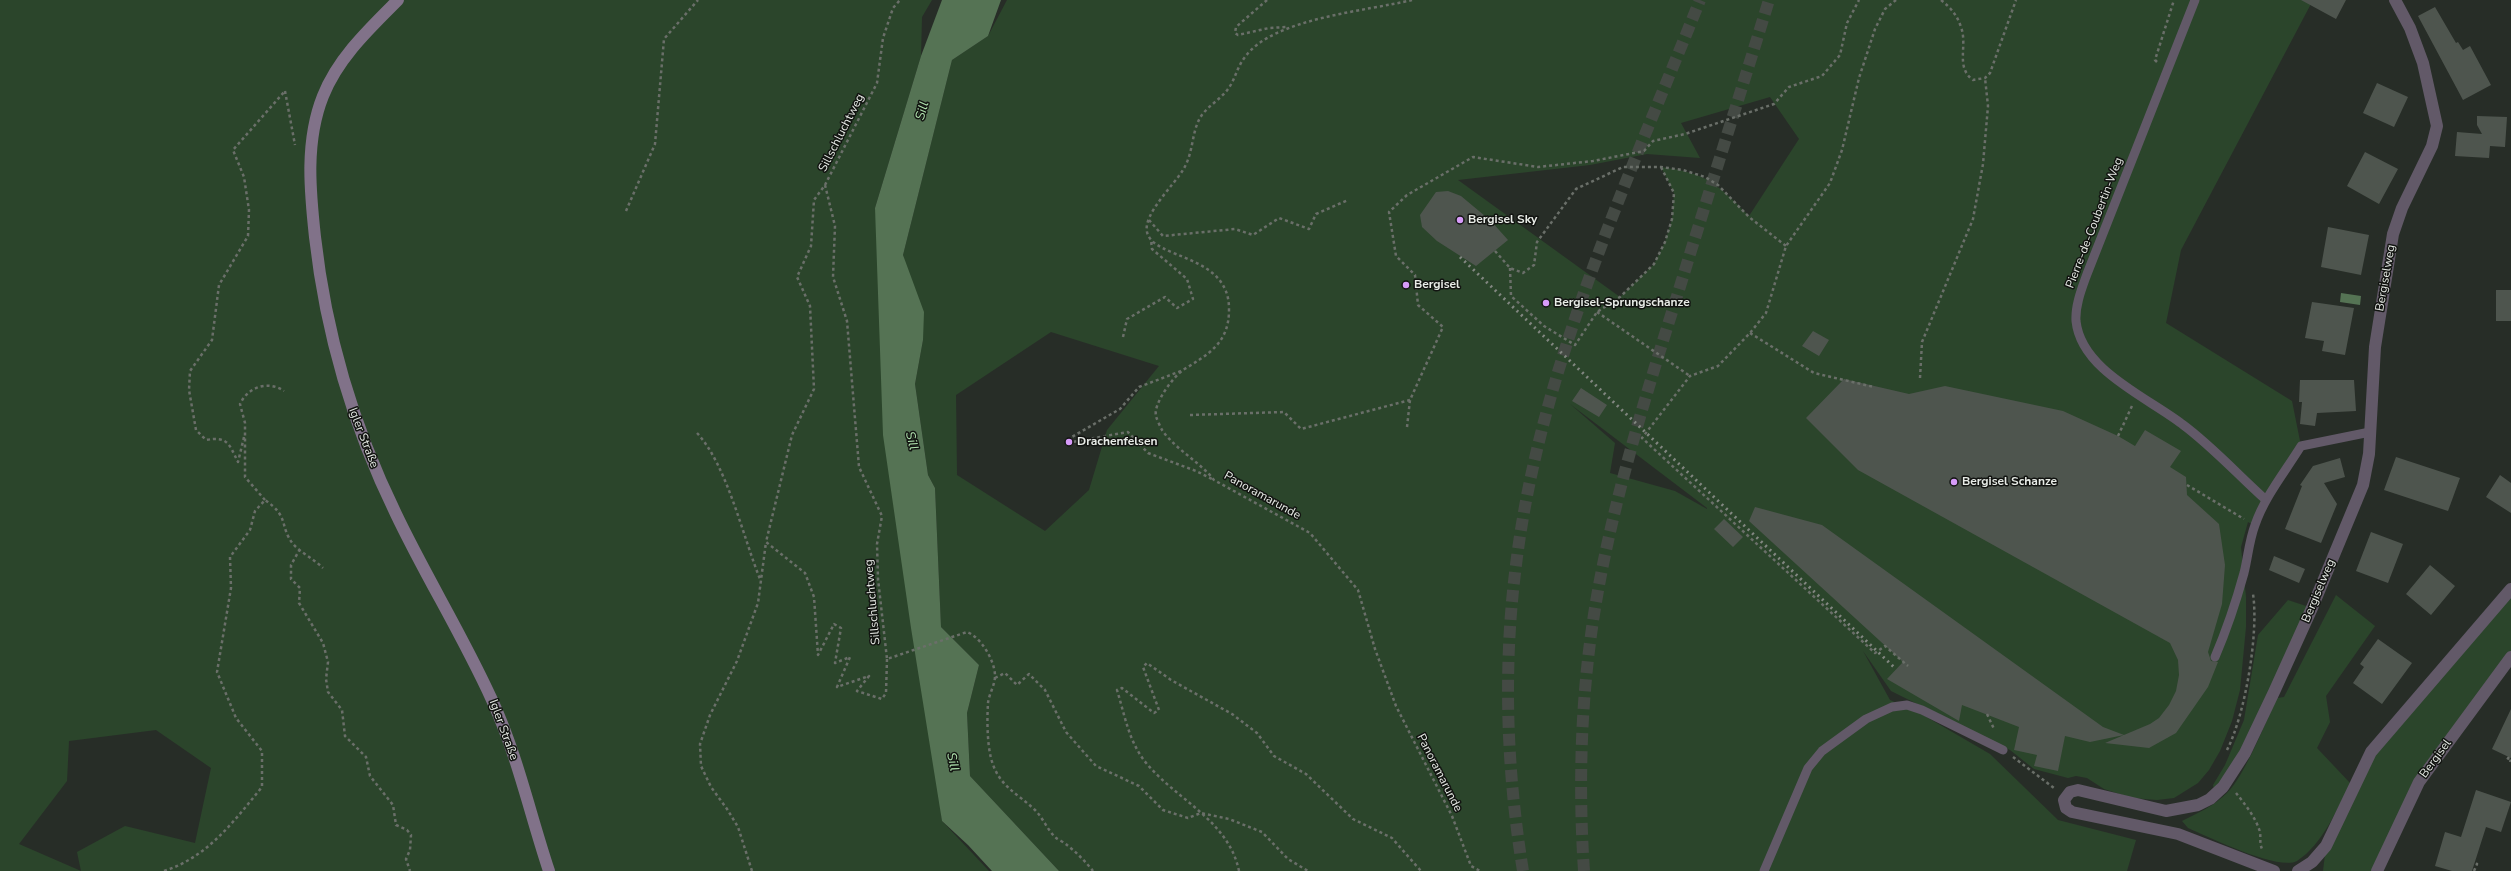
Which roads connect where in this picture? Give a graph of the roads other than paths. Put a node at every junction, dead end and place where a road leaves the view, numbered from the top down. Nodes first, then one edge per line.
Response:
1 (398, 0) edge
2 (2195, 0) edge
3 (2395, 0) edge
4 (2370, 432) junction
5 (2266, 500) junction
6 (2511, 589) edge
7 (2215, 657) dead end
8 (2511, 657) edge
9 (2003, 750) road end
10 (549, 871) edge
11 (1764, 871) edge
12 (2274, 871) edge
13 (2298, 871) edge
14 (2377, 871) edge

1 - 10 main road, Igler Straße
2 - 5 lane, Pierre-de-Coubertin-Weg
3 - 4 street, Bergiselweg
4 - 5 lane
4 - 12 street, Bergiselweg
5 - 7 lane
6 - 13 street
8 - 14 street, Bergisel
9 - 11 lane

